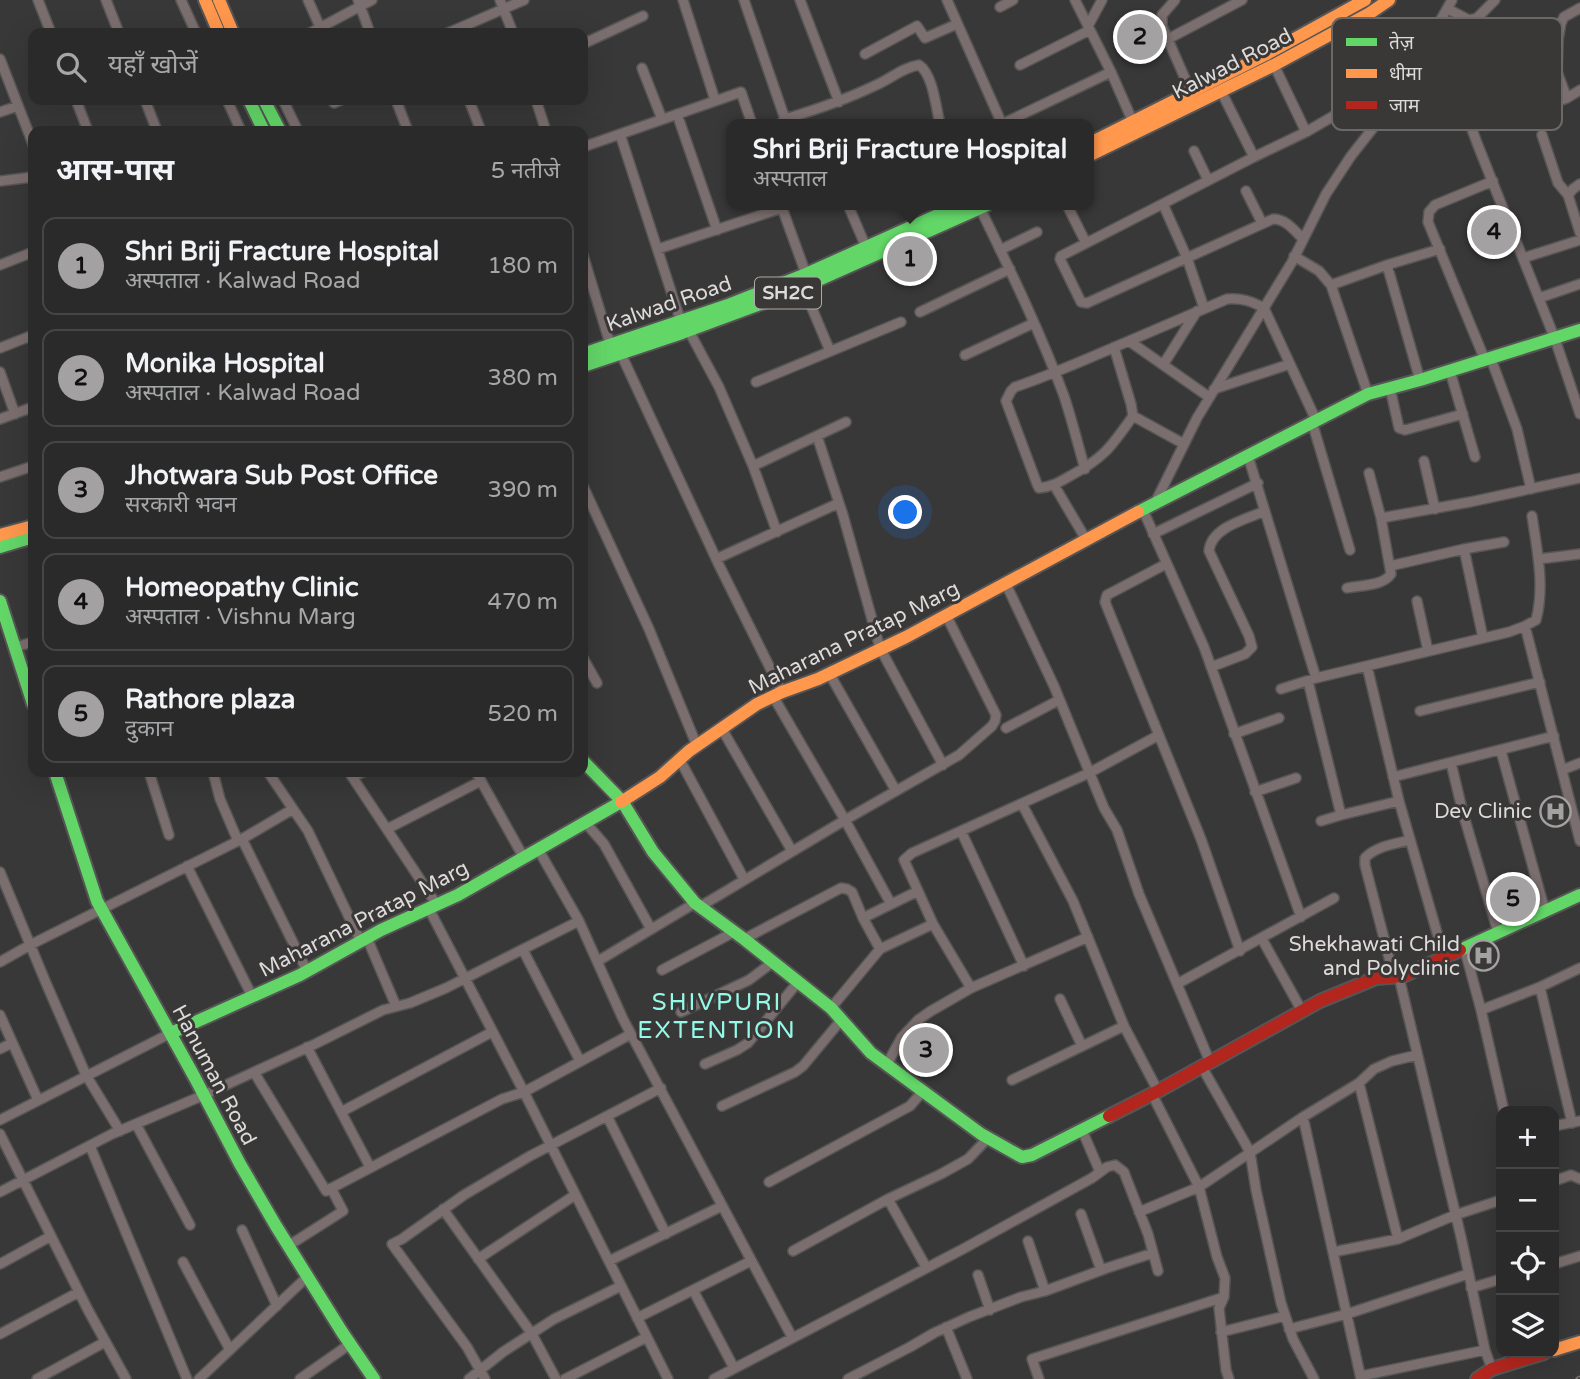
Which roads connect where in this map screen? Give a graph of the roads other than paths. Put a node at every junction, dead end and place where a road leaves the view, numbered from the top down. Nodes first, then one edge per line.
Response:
1 (38, 0) edge
2 (106, 0) edge
3 (181, 0) edge
4 (205, 0) edge
5 (219, 0) edge
6 (308, 0) edge
7 (372, 0) edge
8 (524, 0) edge
9 (683, 0) edge
10 (744, 0) edge
11 (800, 0) edge
12 (947, 0) edge
13 (1013, 0) edge
14 (1075, 0) edge
15 (1102, 0) edge
16 (1175, 0) edge
17 (1242, 0) edge
18 (1365, 0) edge
19 (1389, 0) edge
20 (1495, 0) edge
21 (359, 3) edge
22 (1450, 4) edge
23 (502, 5) edge
24 (1000, 7) dead end
25 (1580, 8) edge
26 (643, 16) dead end
27 (1332, 18) edge
28 (1332, 18) edge
29 (1359, 18) edge
30 (1467, 18) edge
31 (1476, 18) edge
32 (1562, 21) edge
33 (957, 24) junction
34 (320, 27) joint
35 (49, 28) edge
36 (117, 28) edge
37 (194, 28) edge
38 (217, 28) edge
39 (231, 28) edge
40 (368, 28) edge
41 (458, 28) edge
42 (511, 28) edge
43 (1089, 28) junction
44 (1332, 34) edge
45 (1168, 39) junction
46 (588, 42) edge
47 (865, 54) dead end
48 (0, 59) edge
49 (1020, 65) dead end
50 (1274, 65) junction
51 (642, 68) dead end
52 (1111, 72) junction
53 (1562, 84) edge
54 (1580, 90) edge
55 (1221, 91) junction
56 (1191, 92) junction
57 (1567, 98) junction
58 (715, 100) junction
59 (1562, 100) edge
60 (839, 102) junction
61 (78, 105) edge
62 (147, 105) edge
63 (229, 105) edge
64 (251, 105) edge
65 (267, 105) edge
66 (285, 105) edge
67 (398, 105) edge
68 (471, 105) edge
69 (538, 105) edge
70 (18, 106) junction
71 (0, 112) edge
72 (677, 114) junction
73 (1332, 117) edge
74 (662, 119) junction
75 (750, 119) edge
76 (782, 119) edge
77 (791, 119) edge
78 (939, 119) edge
79 (1000, 119) edge
80 (1012, 119) edge
81 (1133, 122) junction
82 (86, 126) edge
83 (155, 126) edge
84 (239, 126) edge
85 (262, 126) edge
86 (278, 126) edge
87 (296, 126) edge
88 (406, 126) edge
89 (479, 126) edge
90 (544, 126) edge
91 (1372, 130) edge
92 (1472, 130) edge
93 (28, 131) edge
94 (1306, 132) junction
95 (620, 134) junction
96 (1542, 135) dead end
97 (1094, 141) edge
98 (588, 145) edge
99 (1194, 151) dead end
100 (1094, 153) edge
101 (1254, 157) junction
102 (28, 178) edge
103 (1208, 180) junction
104 (0, 181) edge
105 (1493, 181) junction
106 (1580, 184) edge
107 (1246, 191) dead end
108 (1568, 195) junction
109 (1163, 204) junction
110 (771, 210) edge
111 (783, 210) edge
112 (850, 210) edge
113 (949, 210) edge
114 (974, 210) edge
115 (985, 210) edge
116 (1070, 210) edge
117 (1262, 223) junction
118 (718, 230) junction
119 (1037, 232) dead end
120 (1580, 233) edge
121 (1303, 239) junction
122 (1580, 240) edge
123 (1086, 243) junction
124 (866, 247) junction
125 (658, 249) junction
126 (1440, 249) junction
127 (1000, 250) junction
128 (0, 254) edge
129 (28, 255) edge
130 (1294, 257) junction
131 (1187, 258) junction
132 (1523, 258) junction
133 (2, 265) edge
134 (1387, 265) junction
135 (588, 270) edge
136 (1010, 270) junction
137 (804, 281) junction
138 (1580, 284) edge
139 (1331, 285) junction
140 (1539, 298) junction
141 (1264, 308) junction
142 (1200, 309) junction
143 (920, 312) dead end
144 (901, 321) dead end
145 (1034, 323) junction
146 (685, 326) junction
147 (1580, 330) edge
148 (28, 337) edge
149 (1555, 339) junction
150 (1129, 341) junction
151 (1114, 347) junction
152 (0, 348) edge
153 (830, 351) junction
154 (615, 352) junction
155 (588, 354) edge
156 (965, 355) dead end
157 (1488, 360) junction
158 (588, 364) edge
159 (1290, 364) junction
160 (1163, 365) junction
161 (1450, 371) junction
162 (0, 372) edge
163 (1055, 373) junction
164 (1420, 380) junction
165 (756, 382) dead end
166 (1390, 388) junction
167 (1212, 393) junction
168 (1368, 394) junction
169 (28, 409) edge
170 (15, 414) junction
171 (1463, 414) junction
172 (1580, 414) edge
173 (1133, 416) junction
174 (0, 419) edge
175 (1314, 421) junction
176 (846, 422) dead end
177 (817, 436) junction
178 (1184, 444) junction
179 (1248, 456) junction
180 (1475, 457) dead end
181 (1424, 461) dead end
182 (753, 466) junction
183 (28, 468) edge
184 (1085, 469) junction
185 (1369, 473) dead end
186 (0, 477) edge
187 (1580, 478) edge
188 (1258, 483) junction
189 (1054, 485) junction
190 (1531, 489) junction
191 (588, 497) edge
192 (839, 503) junction
193 (1148, 507) junction
194 (1434, 509) junction
195 (1265, 511) junction
196 (1532, 516) dead end
197 (1381, 518) junction
198 (28, 527) edge
199 (777, 532) junction
200 (1153, 534) junction
201 (0, 535) edge
202 (28, 539) edge
203 (1087, 541) junction
204 (1504, 542) dead end
205 (0, 547) edge
206 (1464, 549) junction
207 (1350, 551) dead end
208 (1580, 554) edge
209 (716, 559) junction
210 (1539, 559) junction
211 (1166, 564) junction
212 (1390, 566) junction
213 (1006, 584) junction
214 (1347, 588) dead end
215 (0, 601) edge
216 (1417, 601) dead end
217 (946, 615) junction
218 (1525, 626) junction
219 (1483, 638) junction
220 (28, 643) edge
221 (15, 647) junction
222 (880, 648) junction
223 (1428, 651) junction
224 (1367, 666) junction
225 (588, 667) edge
226 (1211, 667) junction
227 (829, 673) junction
228 (1312, 679) junction
229 (1540, 682) junction
230 (597, 683) dead end
231 (28, 688) edge
232 (1281, 689) dead end
233 (778, 694) junction
234 (1059, 700) junction
235 (1420, 711) dead end
236 (1279, 718) dead end
237 (1006, 728) dead end
238 (722, 729) junction
239 (1234, 734) junction
240 (1159, 735) junction
241 (1554, 736) junction
242 (696, 746) junction
243 (1501, 751) junction
244 (680, 760) junction
245 (1451, 763) junction
246 (1580, 763) edge
247 (943, 765) junction
248 (588, 767) edge
249 (1562, 769) junction
250 (1089, 773) junction
251 (57, 777) edge
252 (151, 777) edge
253 (214, 777) edge
254 (271, 777) edge
255 (352, 777) edge
256 (477, 777) edge
257 (480, 777) edge
258 (1393, 777) junction
259 (1296, 778) dead end
260 (896, 791) junction
261 (1255, 792) junction
262 (622, 801) junction
263 (1399, 801) junction
264 (1022, 804) junction
265 (293, 809) junction
266 (1341, 815) junction
267 (845, 820) junction
268 (1321, 821) dead end
269 (585, 822) junction
270 (387, 829) junction
271 (961, 831) junction
272 (169, 835) dead end
273 (1410, 839) junction
274 (240, 840) junction
275 (1580, 841) edge
276 (538, 849) junction
277 (792, 851) junction
278 (524, 858) junction
279 (187, 866) junction
280 (0, 872) edge
281 (744, 879) junction
282 (918, 891) junction
283 (1580, 895) edge
284 (1335, 898) dead end
285 (698, 904) junction
286 (891, 904) junction
287 (433, 907) junction
288 (102, 910) junction
289 (1545, 911) junction
290 (1301, 917) junction
291 (863, 918) junction
292 (579, 921) junction
293 (933, 924) junction
294 (651, 929) junction
295 (1498, 932) junction
296 (739, 935) junction
297 (1088, 937) junction
298 (1262, 939) junction
299 (364, 940) junction
300 (30, 945) junction
301 (1464, 947) junction
302 (523, 950) junction
303 (880, 950) junction
304 (1240, 951) junction
305 (1444, 957) junction
306 (598, 961) junction
307 (0, 962) edge
308 (773, 962) junction
309 (1024, 966) junction
310 (1580, 968) edge
311 (662, 970) dead end
312 (307, 971) junction
313 (1397, 977) junction
314 (465, 979) junction
315 (798, 982) junction
316 (1177, 984) junction
317 (1540, 987) junction
318 (971, 988) junction
319 (252, 996) junction
320 (1060, 999) dead end
321 (396, 1006) junction
322 (831, 1008) junction
323 (1481, 1010) junction
324 (681, 1012) dead end
325 (1301, 1012) junction
326 (0, 1015) edge
327 (842, 1019) junction
328 (1124, 1026) junction
329 (492, 1032) junction
330 (171, 1033) junction
331 (631, 1034) junction
332 (12, 1043) junction
333 (1082, 1046) junction
334 (307, 1048) junction
335 (0, 1049) edge
336 (1417, 1055) junction
337 (580, 1061) junction
338 (705, 1063) dead end
339 (1206, 1064) junction
340 (887, 1065) junction
341 (254, 1072) junction
342 (86, 1075) junction
343 (1012, 1080) dead end
344 (1359, 1083) junction
345 (661, 1088) junction
346 (923, 1091) junction
347 (524, 1092) junction
348 (1155, 1093) junction
349 (204, 1095) junction
350 (38, 1100) junction
351 (722, 1106) dead end
352 (1503, 1106) edge
353 (341, 1112) junction
354 (607, 1116) junction
355 (1303, 1117) junction
356 (0, 1120) edge
357 (1576, 1122) edge
358 (136, 1124) junction
359 (1082, 1130) junction
360 (120, 1131) junction
361 (0, 1134) edge
362 (988, 1138) junction
363 (550, 1145) junction
364 (90, 1146) junction
365 (1250, 1152) junction
366 (370, 1167) junction
367 (1100, 1172) junction
368 (1559, 1179) edge
369 (1580, 1179) edge
370 (23, 1181) junction
371 (769, 1182) dead end
372 (1199, 1187) junction
373 (331, 1188) junction
374 (0, 1192) edge
375 (575, 1195) junction
376 (888, 1199) junction
377 (1496, 1202) edge
378 (722, 1206) junction
379 (443, 1209) junction
380 (1139, 1213) junction
381 (1081, 1214) dead end
382 (1455, 1215) junction
383 (190, 1225) dead end
384 (242, 1230) dead end
385 (666, 1234) junction
386 (51, 1236) junction
387 (1398, 1239) junction
388 (1028, 1241) dead end
389 (288, 1246) junction
390 (793, 1251) dead end
391 (1333, 1252) junction
392 (1153, 1253) junction
393 (1580, 1256) edge
394 (478, 1259) junction
395 (609, 1261) junction
396 (751, 1261) junction
397 (183, 1262) dead end
398 (1559, 1262) edge
399 (0, 1264) edge
400 (926, 1267) junction
401 (1101, 1270) junction
402 (1158, 1271) dead end
403 (1468, 1274) junction
404 (978, 1275) dead end
405 (307, 1277) junction
406 (1496, 1280) edge
407 (621, 1286) junction
408 (1471, 1288) junction
409 (693, 1290) junction
410 (1045, 1291) junction
411 (79, 1292) junction
412 (1224, 1297) junction
413 (277, 1306) junction
414 (990, 1310) junction
415 (1347, 1314) junction
416 (1285, 1316) junction
417 (637, 1318) junction
418 (946, 1327) junction
419 (1289, 1329) junction
420 (1221, 1332) junction
421 (0, 1334) edge
422 (532, 1334) junction
423 (647, 1337) junction
424 (792, 1337) junction
425 (105, 1342) junction
426 (1580, 1342) edge
427 (350, 1344) junction
428 (1559, 1348) edge
429 (230, 1350) junction
430 (1485, 1350) junction
431 (1528, 1358) edge
432 (734, 1368) junction
433 (1492, 1369) junction
434 (483, 1375) edge
435 (867, 1375) edge
436 (1361, 1378) edge
437 (37, 1379) edge
438 (126, 1379) edge
439 (187, 1379) edge
440 (199, 1379) edge
441 (300, 1379) edge
442 (374, 1379) edge
443 (469, 1379) edge
444 (556, 1379) edge
445 (565, 1379) edge
446 (668, 1379) edge
447 (714, 1379) edge
448 (848, 1379) edge
449 (967, 1379) edge
450 (1040, 1379) edge
451 (1229, 1379) edge
452 (1314, 1379) edge
453 (1477, 1379) edge

1 - 35 street
2 - 36 street
3 - 37 street
4 - 38 street
5 - 39 street
6 - 34 street
7 - 21 street
8 - 23 street
9 - 58 street
10 - 76 street
11 - 60 street
12 - 33 street
13 - 24 street
14 - 43 street
15 - 43 street
16 - 45 street
17 - 45 street
18 - 28 street, Kalwad Road
19 - 29 street, Kalwad Road
20 - 31 street
21 - 34 street
21 - 40 street
22 - 30 street
23 - 41 street
23 - 42 street
25 - 32 street
26 - 46 street
27 - 56 street, Kalwad Road
33 - 47 street
33 - 79 street
43 - 49 street
43 - 52 street
44 - 50 street, Kalwad Road
45 - 56 street
48 - 70 street
50 - 55 street, Kalwad Road
50 - 94 street
51 - 74 street
52 - 80 street
52 - 81 street
53 - 57 street
54 - 57 street
55 - 100 street, Kalwad Road
55 - 101 street
56 - 81 street, Kalwad Road
57 - 59 street
58 - 72 street
58 - 75 street
60 - 77 street
60 - 78 street
61 - 82 street
62 - 83 street
63 - 84 street
64 - 85 street
65 - 86 street
66 - 87 street
67 - 88 street
68 - 89 street
69 - 90 street
70 - 71 street
70 - 93 street
72 - 74 street
72 - 118 street
73 - 94 street
74 - 95 street
81 - 97 street, Kalwad Road
91 - 121 street
92 - 105 street
94 - 101 street
95 - 98 street
95 - 125 street
96 - 108 street
99 - 103 street
101 - 103 street
102 - 104 street
103 - 109 street
105 - 126 street
105 - 132 street
106 - 108 street
107 - 117 street
108 - 120 street
109 - 123 street
109 - 131 street
110 - 118 street
111 - 137 street
112 - 124 street
113 - 124 street, Kalwad Road / SH2C
114 - 137 street, Kalwad Road / SH2C
115 - 127 street
116 - 123 street
117 - 121 street
117 - 131 street
118 - 125 street
119 - 127 street
121 - 130 street
122 - 132 street
123 - 131 street
124 - 137 street, Kalwad Road / SH2C
125 - 146 street
126 - 134 street
126 - 157 street
127 - 136 street
128 - 133 street
129 - 133 street
130 - 139 street
130 - 141 street
131 - 142 street
132 - 140 street
134 - 139 street
134 - 164 street
135 - 154 street
136 - 143 street
136 - 145 street
137 - 146 street, Kalwad Road / SH2C
137 - 153 street
138 - 140 street
139 - 168 street
140 - 149 street
141 - 142 street
141 - 159 street
141 - 167 street
142 - 150 street
142 - 160 street
144 - 153 street
145 - 156 street
145 - 163 street
146 - 154 street, Kalwad Road / SH2C
146 - 182 street
147 - 149 street, Maharana Pratap Marg
148 - 152 street
149 - 157 street, Maharana Pratap Marg
149 - 172 street
150 - 151 street
150 - 160 street
151 - 163 street
151 - 173 street
153 - 165 street
154 - 155 street, Kalwad Road / SH2C
154 - 158 street, Kalwad Road / SH2C
154 - 209 street
157 - 161 street, Maharana Pratap Marg
157 - 190 street
159 - 167 street
159 - 175 street
160 - 167 street
161 - 164 street, Maharana Pratap Marg
161 - 171 street
162 - 170 street
163 - 184 street
163 - 189 street
164 - 166 street, Maharana Pratap Marg
166 - 168 street, Maharana Pratap Marg
166 - 171 street
167 - 178 street
168 - 175 street, Maharana Pratap Marg
169 - 170 street
170 - 174 street
171 - 180 street
173 - 178 street
173 - 184 street
175 - 179 street, Maharana Pratap Marg
175 - 207 street
176 - 177 street
177 - 182 street
177 - 192 street
178 - 193 street
179 - 188 street
179 - 193 street, Maharana Pratap Marg
181 - 194 street
182 - 199 street
183 - 186 street
184 - 189 street
185 - 197 street
187 - 190 street
188 - 195 street
188 - 200 street
189 - 203 street
190 - 194 street
191 - 242 street
192 - 199 street
192 - 222 street
193 - 200 street
193 - 203 street, Maharana Pratap Marg
194 - 197 street
195 - 226 street
195 - 228 street
196 - 210 street
197 - 212 street
198 - 201 street
199 - 209 street
200 - 211 street
202 - 205 street
203 - 213 street, Maharana Pratap Marg
204 - 206 street
206 - 212 street
206 - 219 street
208 - 210 street
209 - 233 street
210 - 218 street
211 - 226 street
211 - 240 street
212 - 214 street
213 - 217 street, Maharana Pratap Marg
213 - 234 street
215 - 221 street
216 - 223 street
217 - 222 street, Maharana Pratap Marg
217 - 247 street
218 - 219 street
218 - 229 street
219 - 223 street
220 - 221 street
221 - 231 street
222 - 227 street, Maharana Pratap Marg
222 - 247 street
223 - 224 street
224 - 228 street
224 - 258 street
225 - 230 street
226 - 239 street
227 - 233 street, Maharana Pratap Marg
227 - 260 street
228 - 232 street
228 - 266 street
229 - 235 street
229 - 241 street
233 - 238 street, Maharana Pratap Marg
233 - 267 street
234 - 237 street
234 - 250 street
236 - 239 street
238 - 242 street, Maharana Pratap Marg
238 - 277 street
239 - 261 street
240 - 250 street
240 - 304 street
241 - 243 street
241 - 249 street
242 - 244 street, Maharana Pratap Marg
243 - 245 street
243 - 289 street
244 - 262 street, Maharana Pratap Marg
244 - 281 street
245 - 258 street
245 - 295 street
246 - 249 street
247 - 260 street
248 - 262 street
249 - 275 street
250 - 264 street
250 - 316 street
251 - 288 street, Hanuman Road
252 - 272 street
253 - 274 street
254 - 265 street
255 - 270 street
256 - 270 street
257 - 278 street
258 - 263 street
259 - 261 street
260 - 267 street
261 - 290 street
262 - 269 street, Maharana Pratap Marg
262 - 285 street
263 - 266 street
263 - 273 street
264 - 271 street
264 - 297 street
265 - 274 street
265 - 299 street
266 - 268 street
267 - 277 street
267 - 286 street
269 - 276 street, Maharana Pratap Marg
269 - 294 street
270 - 287 street
271 - 282 street
271 - 309 street
273 - 305 street
273 - 313 street
274 - 279 street
274 - 312 street
276 - 278 street, Maharana Pratap Marg
276 - 292 street
277 - 281 street
278 - 287 street, Maharana Pratap Marg
279 - 288 street
279 - 319 street
280 - 300 street
281 - 285 street
282 - 286 street
282 - 293 street
283 - 289 street
284 - 290 street
285 - 294 street
285 - 296 street
286 - 291 street
287 - 299 street, Maharana Pratap Marg
287 - 314 street
288 - 300 street
288 - 330 street, Hanuman Road
289 - 295 street
290 - 298 street
291 - 296 street
291 - 303 street
292 - 302 street
292 - 306 street
293 - 303 street
293 - 318 street
294 - 306 street
295 - 301 street
296 - 308 street
296 - 311 street
297 - 309 street
297 - 328 street
298 - 304 street
298 - 325 street
299 - 312 street, Maharana Pratap Marg
299 - 321 street
300 - 307 street
300 - 342 street
301 - 305 street
301 - 323 street
302 - 314 street
302 - 337 street
303 - 322 street
304 - 316 street
305 - 313 street
306 - 331 street
308 - 315 street
308 - 324 street
309 - 318 street
310 - 317 street
312 - 319 street, Maharana Pratap Marg
313 - 325 street
313 - 336 street
314 - 321 street
314 - 329 street
315 - 322 street
315 - 338 street
316 - 339 street
317 - 323 street
317 - 357 street
318 - 340 street
319 - 330 street, Maharana Pratap Marg
320 - 333 street
321 - 334 street
322 - 327 street
323 - 352 street
325 - 339 street
326 - 332 street
327 - 340 street
327 - 351 street
328 - 333 street
328 - 348 street
329 - 347 street
329 - 353 street
330 - 342 street
330 - 349 street, Hanuman Road
331 - 337 street
331 - 345 street
332 - 335 street
332 - 350 street
333 - 343 street
334 - 341 street
334 - 353 street
336 - 344 street
336 - 382 street
337 - 347 street
339 - 348 street
339 - 365 street
340 - 346 street
341 - 349 street
341 - 373 street
342 - 350 street
342 - 360 street
344 - 355 street
344 - 387 street
345 - 354 street
345 - 378 street
346 - 362 street
346 - 371 street
347 - 363 street
347 - 366 street
348 - 359 street
348 - 372 street
349 - 358 street
349 - 389 street, Hanuman Road
350 - 356 street
353 - 366 street
354 - 363 street
354 - 385 street
355 - 365 street
355 - 391 street
358 - 360 street
358 - 383 street
359 - 362 street
359 - 367 street
360 - 364 street
361 - 370 street
362 - 376 street
363 - 375 street
363 - 379 street
364 - 370 street
364 - 439 street
365 - 372 street
365 - 416 street
366 - 373 street
367 - 380 street
367 - 400 street
368 - 369 street
370 - 374 street
370 - 386 street
372 - 380 street
372 - 412 street
373 - 389 street
375 - 394 street
375 - 395 street
376 - 390 street
376 - 400 street
377 - 382 street
378 - 385 street
378 - 396 street
379 - 394 street
379 - 434 street
380 - 392 street
381 - 401 street
382 - 387 street
382 - 403 street
384 - 413 street
385 - 395 street
386 - 399 street
386 - 411 street
387 - 391 street
388 - 410 street
389 - 405 street, Hanuman Road
391 - 415 street
392 - 401 street
392 - 402 street
393 - 398 street
394 - 422 street
395 - 407 street
396 - 409 street
396 - 424 street
397 - 429 street
400 - 424 street
401 - 410 street
403 - 408 street
403 - 415 street
404 - 414 street
405 - 413 street
405 - 427 street, Hanuman Road
406 - 408 street
407 - 417 street
407 - 422 street
408 - 430 street
409 - 417 street
409 - 432 street
410 - 414 street
411 - 421 street
411 - 425 street
412 - 420 street
412 - 450 street
413 - 429 street
414 - 418 street
415 - 419 street
415 - 436 street
416 - 419 street
416 - 420 street
417 - 423 street
418 - 435 street
418 - 449 street
419 - 452 street
420 - 451 street
422 - 434 street
422 - 444 street
423 - 445 street
423 - 446 street
424 - 432 street
425 - 437 street
425 - 438 street
426 - 428 street
427 - 441 street
427 - 442 street, Hanuman Road
429 - 440 street
430 - 433 street
430 - 436 street
431 - 433 street
432 - 447 street
433 - 453 street
434 - 443 street
435 - 448 street

